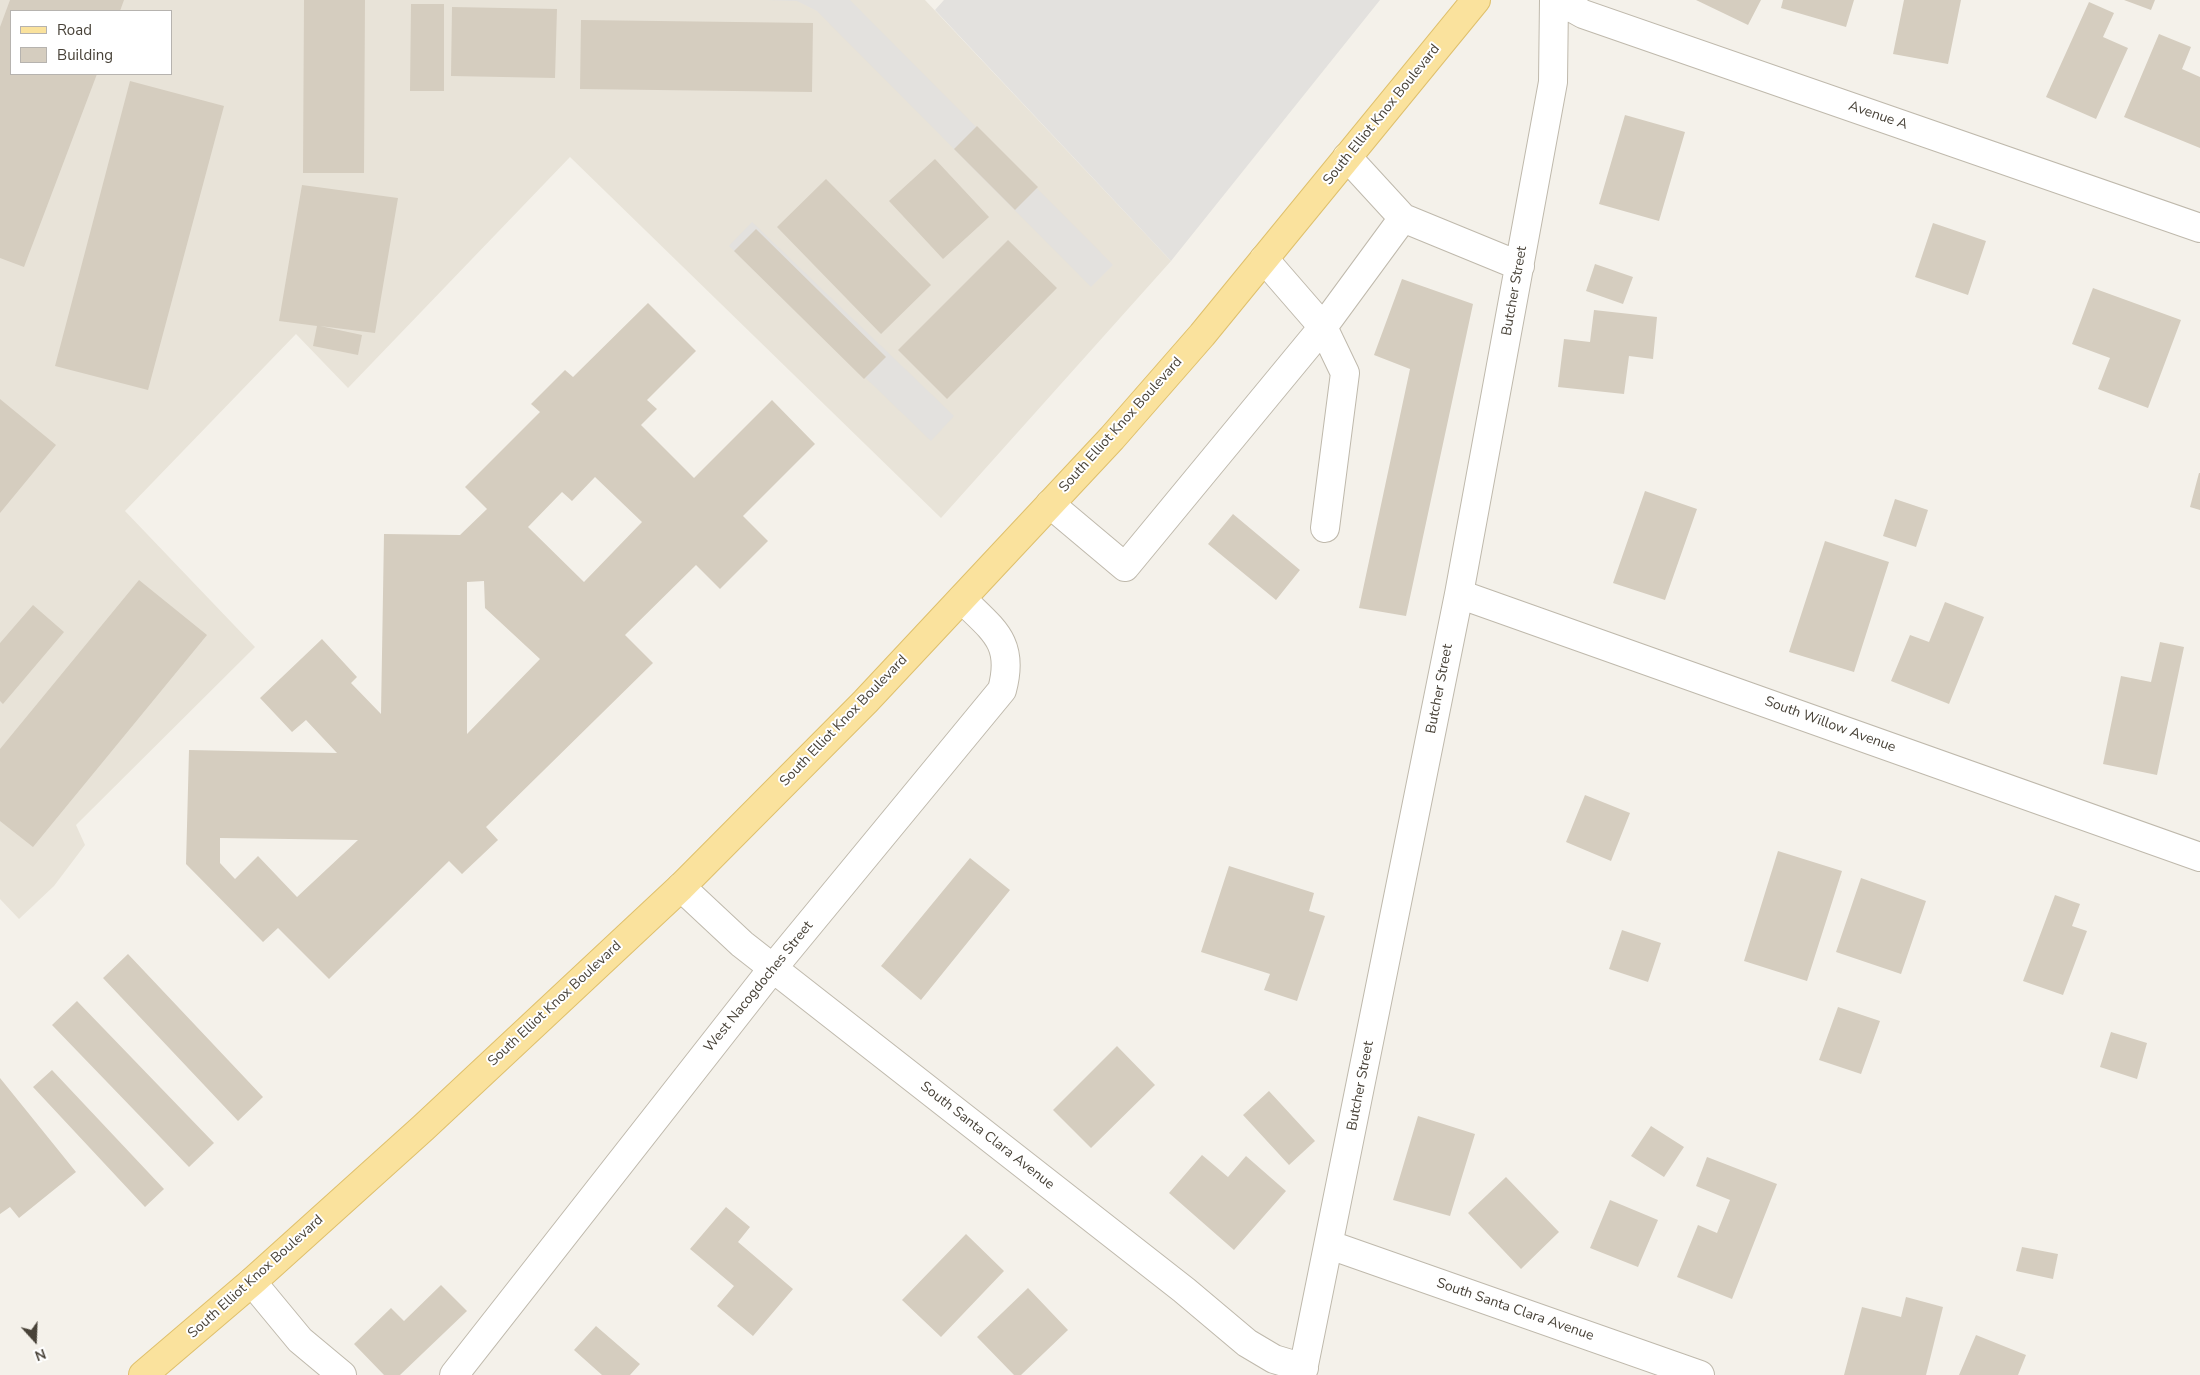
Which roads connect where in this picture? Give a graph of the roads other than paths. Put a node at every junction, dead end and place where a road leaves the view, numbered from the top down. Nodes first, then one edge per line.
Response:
1 (1476, 0) edge
2 (1556, 0) edge
3 (1347, 158) junction
4 (1403, 218) junction
5 (2200, 228) edge
6 (1264, 259) junction
7 (1520, 266) junction
8 (1323, 327) junction
9 (1050, 504) junction
10 (1325, 528) dead end
11 (1459, 594) junction
12 (962, 598) junction
13 (2200, 856) edge
14 (681, 887) junction
15 (773, 968) junction
16 (1330, 1245) junction
17 (252, 1282) junction
18 (1303, 1372) edge
19 (143, 1375) edge
20 (342, 1375) edge
21 (454, 1375) edge
22 (1700, 1375) edge

1 - 3 main road, South Elliot Knox Boulevard
2 - 5 street, Avenue A
2 - 7 street, Butcher Street
3 - 4 street
3 - 6 main road, South Elliot Knox Boulevard
4 - 7 street
4 - 8 street
6 - 8 street
6 - 9 main road, South Elliot Knox Boulevard
7 - 11 street, Butcher Street
8 - 9 street
8 - 10 street
9 - 12 main road, South Elliot Knox Boulevard
11 - 13 street, South Willow Avenue
11 - 16 street, Butcher Street
12 - 14 main road, South Elliot Knox Boulevard
12 - 15 street, West Nacogdoches Street
14 - 15 street, South Santa Clara Avenue
14 - 17 main road, South Elliot Knox Boulevard
15 - 18 street, South Santa Clara Avenue
15 - 21 street, West Nacogdoches Street
16 - 18 street, Butcher Street
16 - 22 street, South Santa Clara Avenue
17 - 19 main road, South Elliot Knox Boulevard
17 - 20 street

